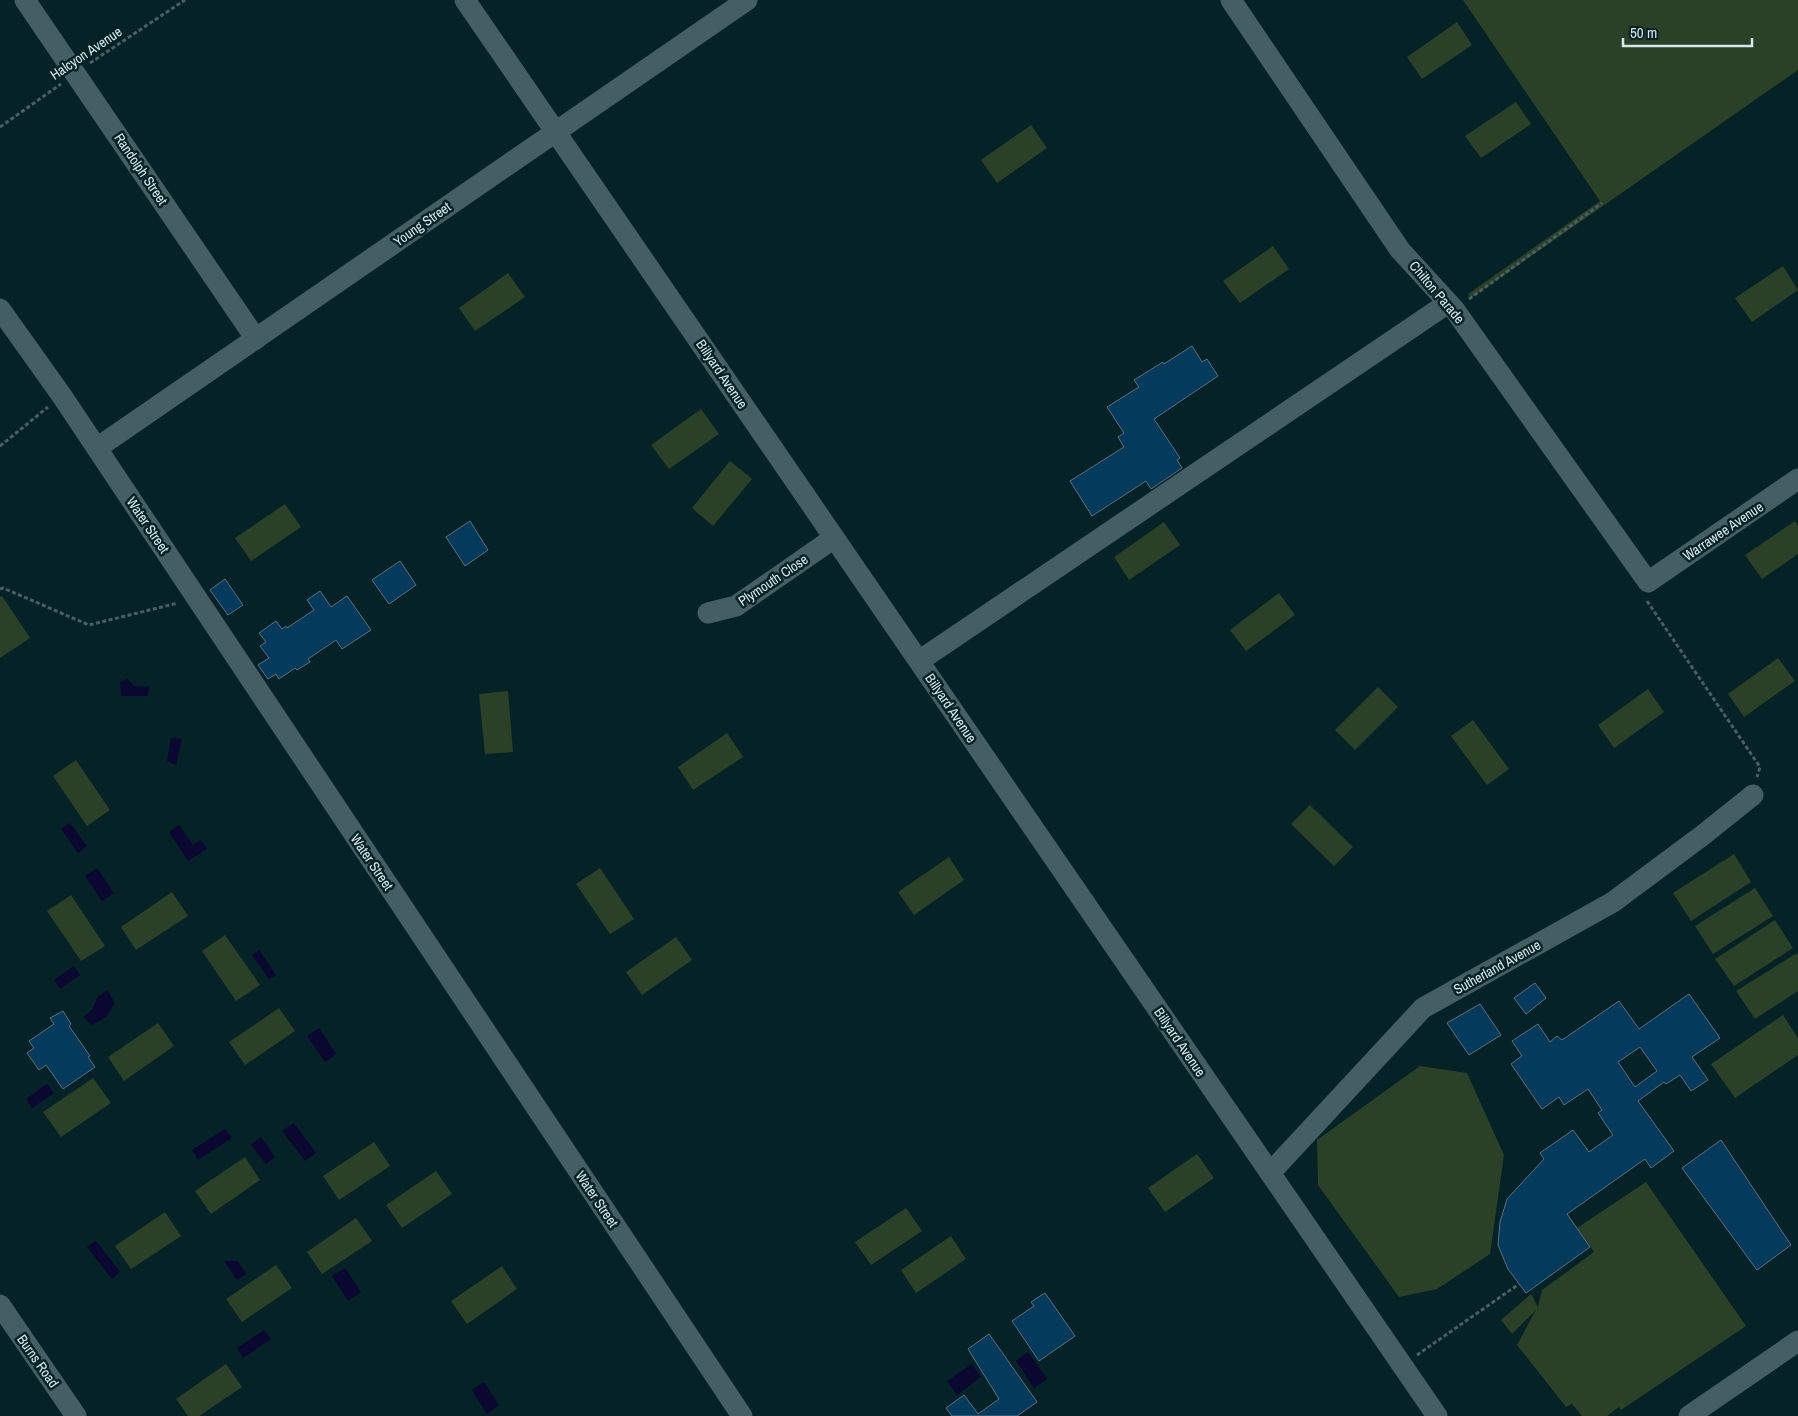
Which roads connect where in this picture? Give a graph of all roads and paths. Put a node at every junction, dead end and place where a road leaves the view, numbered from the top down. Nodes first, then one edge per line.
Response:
1 (25, 0) edge
2 (185, 0) edge
3 (465, 0) edge
4 (747, 0) edge
5 (1231, 0) edge
6 (75, 73) junction
7 (0, 127) edge
8 (556, 132) junction
9 (1602, 203) dead end
10 (1451, 306) junction
11 (0, 309) edge
12 (256, 339) junction
13 (62, 396) junction
14 (0, 446) edge
15 (97, 448) junction
16 (1798, 479) edge
17 (834, 538) junction
18 (1648, 582) junction
19 (0, 589) edge
20 (181, 603) dead end
21 (708, 613) dead end
22 (919, 661) junction
23 (1753, 795) joint
24 (1270, 1172) junction
25 (1519, 1284) dead end
26 (0, 1305) edge
27 (1798, 1341) edge
28 (1426, 1348) dead end
29 (76, 1416) edge
30 (742, 1416) edge
31 (1437, 1416) edge
32 (1689, 1416) edge

1 - 6 street, Randolph Street
2 - 6 path, Halcyon Avenue
3 - 8 street, Billyard Avenue
4 - 8 street, Young Street
5 - 10 street, Chilton Parade
6 - 7 path, Halcyon Avenue
6 - 12 street, Randolph Street
8 - 12 street, Young Street
8 - 17 street, Billyard Avenue
9 - 10 path
10 - 18 street, Chilton Parade
10 - 22 street
11 - 13 street, Water Street
12 - 15 street, Young Street
13 - 14 path
13 - 15 street, Water Street
15 - 30 street, Water Street
16 - 18 street, Warrawee Avenue
17 - 21 street, Plymouth Close
17 - 22 street, Billyard Avenue
18 - 23 path
19 - 20 path
22 - 24 street, Billyard Avenue
23 - 24 street, Sutherland Avenue
24 - 31 street, Billyard Avenue
25 - 28 path
26 - 29 street, Burns Road
27 - 32 street

